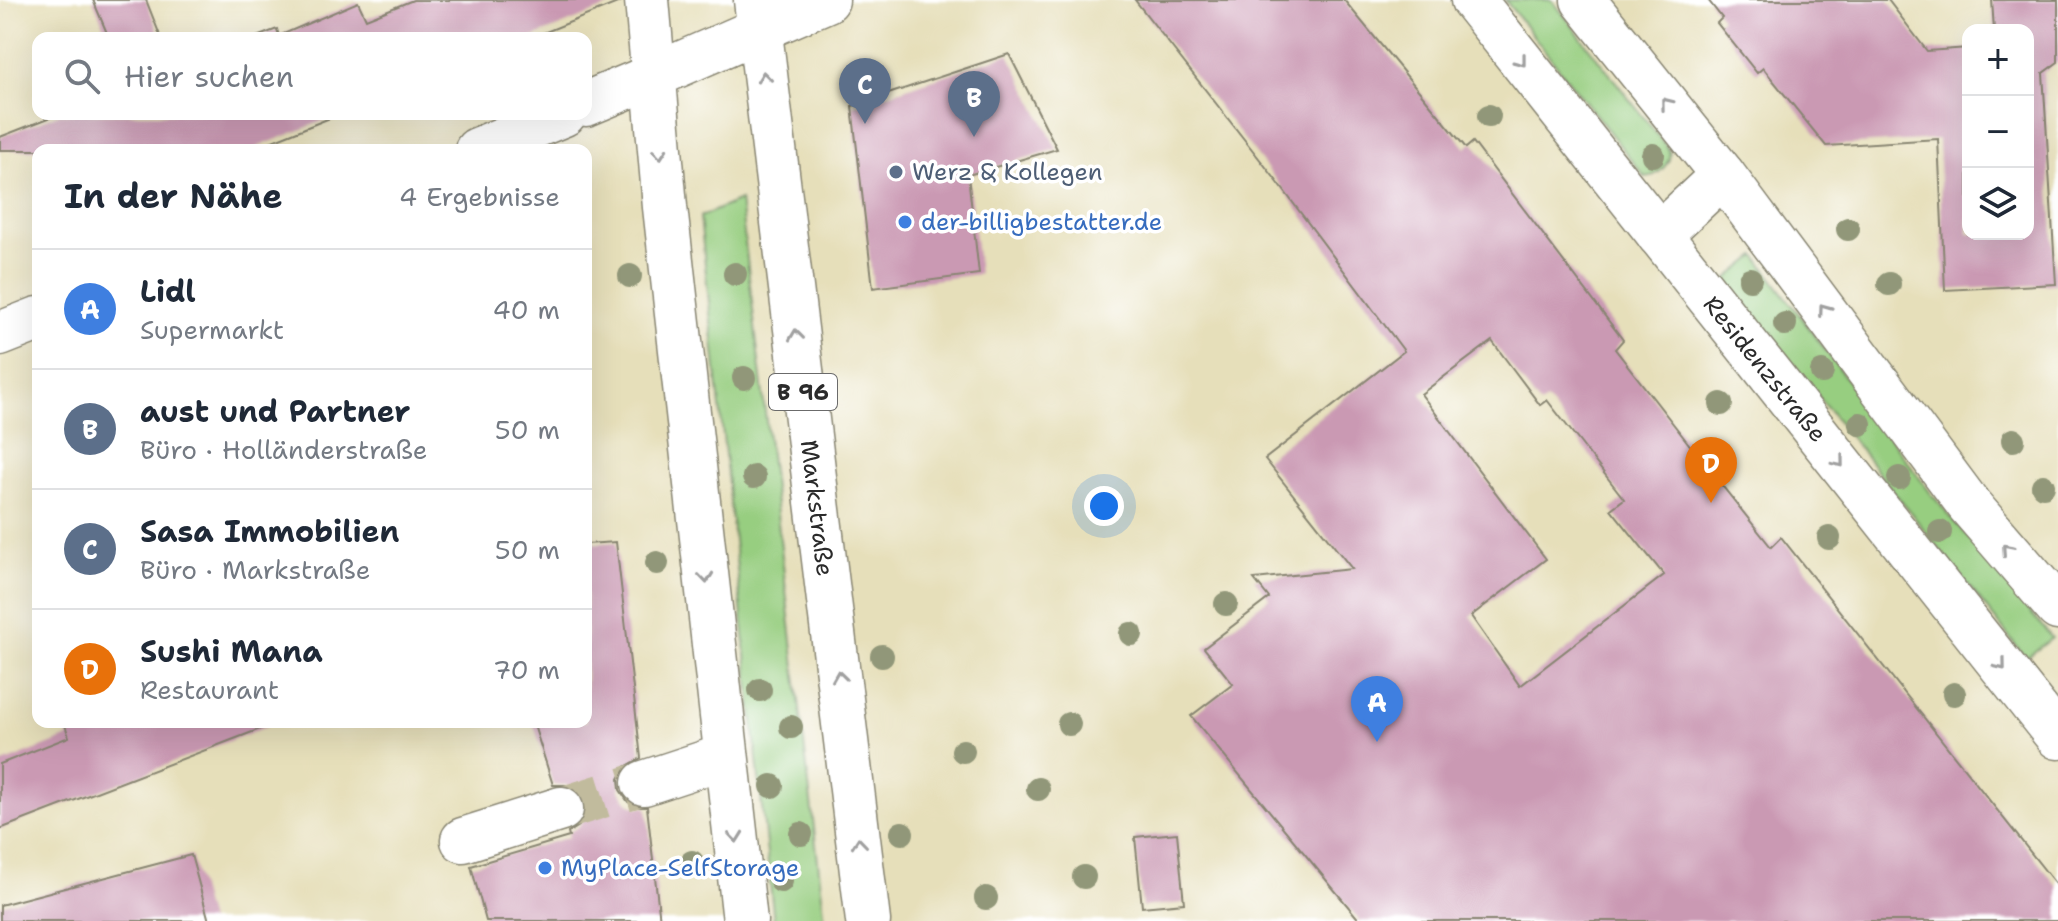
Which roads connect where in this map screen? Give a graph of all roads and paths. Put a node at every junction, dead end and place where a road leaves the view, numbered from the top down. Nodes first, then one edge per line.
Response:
1 (647, 0) edge
2 (827, 0) edge
3 (1473, 0) edge
4 (1583, 0) edge
5 (757, 15) edge
6 (653, 76) junction
7 (592, 101) edge
8 (550, 120) edge
9 (492, 144) edge
10 (1723, 175) junction
11 (1659, 235) junction
12 (32, 321) edge
13 (0, 334) edge
14 (2058, 608) edge
15 (2058, 737) edge
16 (726, 756) junction
17 (644, 783) tunnel mouth
18 (561, 809) tunnel mouth
19 (463, 840) dead end
20 (745, 921) edge
21 (868, 921) edge

1 - 6 main road
2 - 5 main road
3 -> 11 main road, Residenzstraße
10 -> 4 main road
5 - 6 main road
21 -> 5 main road, Markstraße / B 96
6 - 7 main road
6 -> 16 main road
8 - 9 main road
10 - 11 main road
14 -> 10 main road
11 -> 15 main road, Residenzstraße
12 - 13 main road
16 - 17 main road
16 -> 20 main road
18 - 19 main road

